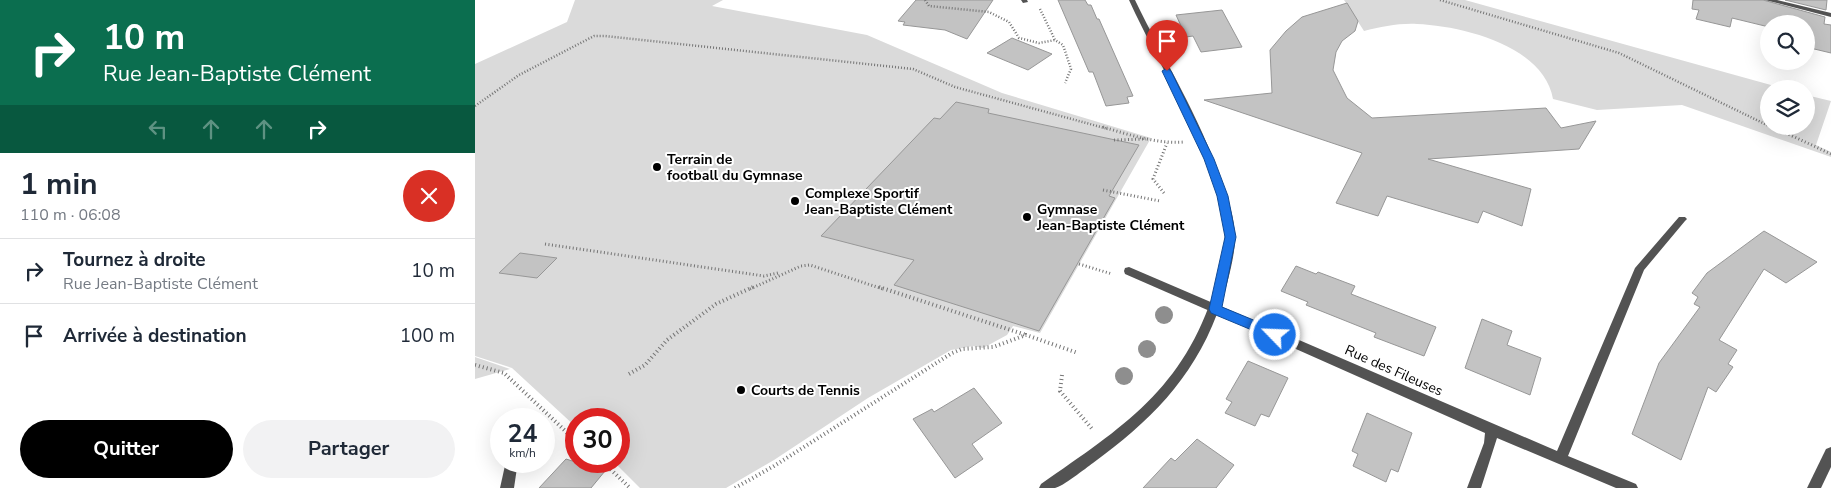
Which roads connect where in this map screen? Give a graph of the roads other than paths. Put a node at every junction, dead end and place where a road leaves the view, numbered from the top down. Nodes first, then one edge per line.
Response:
1 (1132, 0) edge
2 (1768, 0) edge
3 (1831, 15) edge
4 (1683, 220) dead end
5 (1129, 271) dead end
6 (1215, 309) junction
7 (1491, 430) junction
8 (1831, 453) edge
9 (1560, 459) junction
10 (510, 473) edge
11 (507, 488) edge
12 (1046, 488) edge
13 (1473, 488) edge
14 (1631, 488) edge
15 (1814, 488) edge

1 - 6 street
2 - 3 street
4 - 9 street
5 - 6 street, Rue des Fileuses
6 - 7 street, Rue des Fileuses
6 - 12 street
7 - 9 street, Rue des Fileuses
7 - 13 street
8 - 15 street
9 - 14 street, Rue des Fileuses
10 - 11 street

